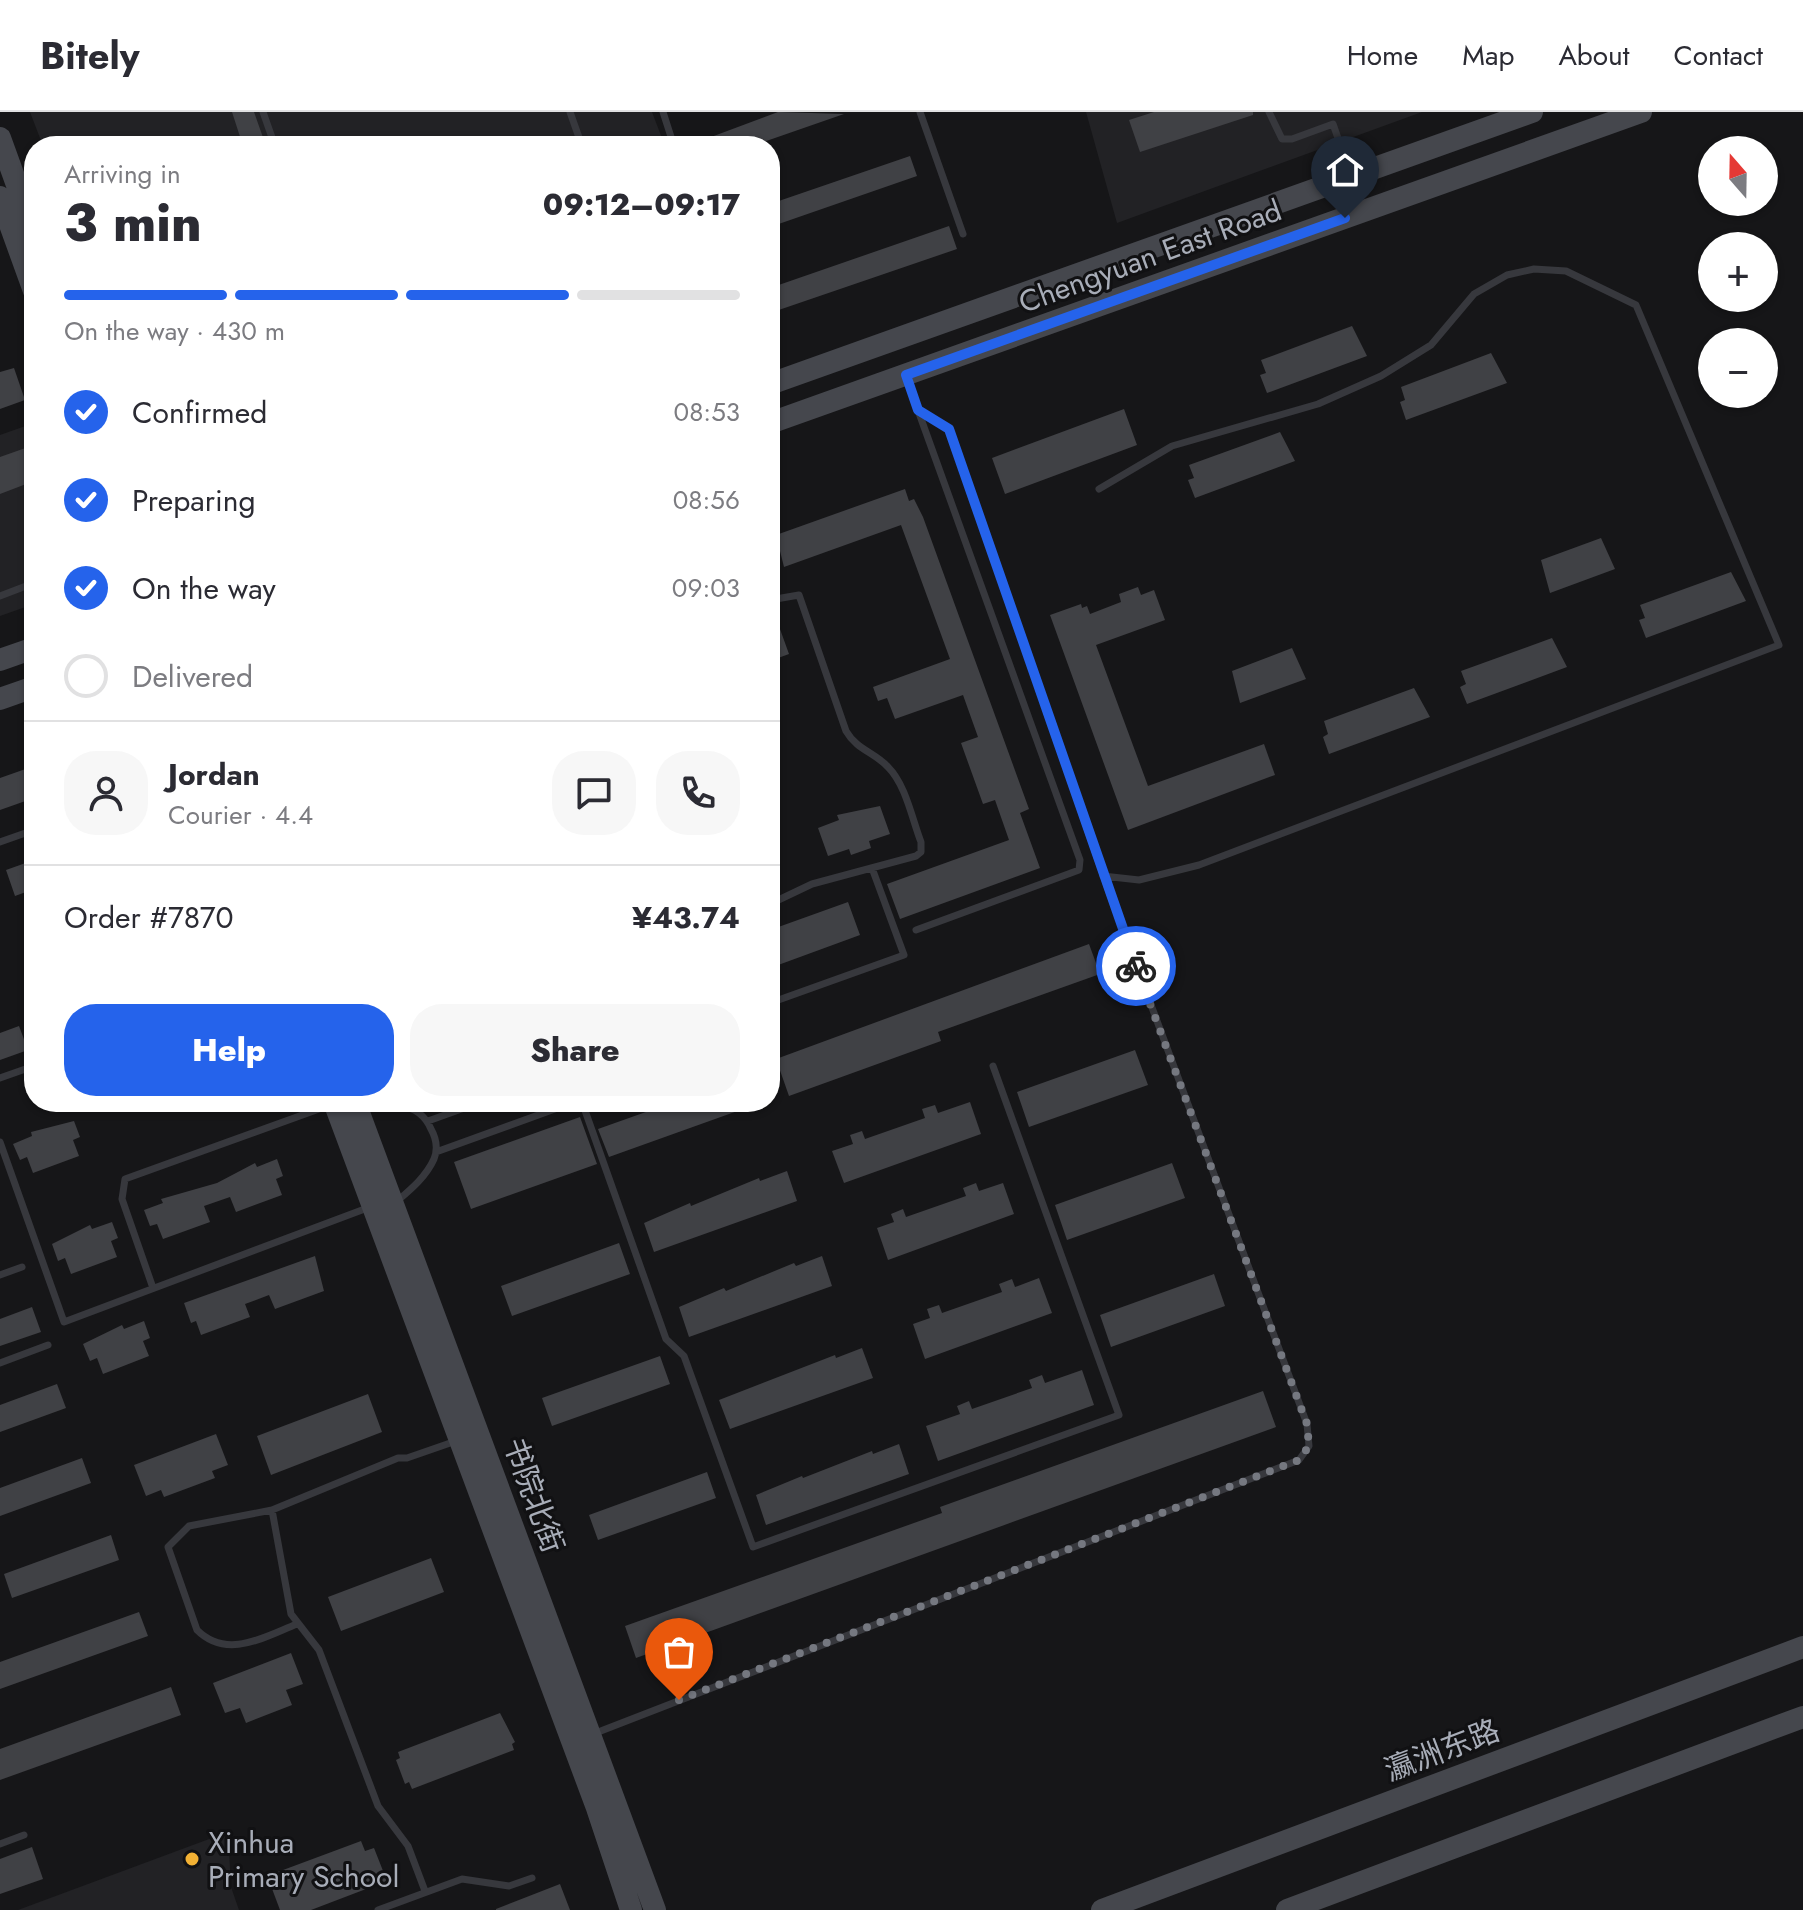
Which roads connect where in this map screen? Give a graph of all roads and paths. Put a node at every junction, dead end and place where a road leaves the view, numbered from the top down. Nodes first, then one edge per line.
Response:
1 (263, 112) edge
2 (570, 112) edge
3 (663, 112) edge
4 (920, 112) edge
5 (1269, 112) edge
6 (1532, 112) edge
7 (1641, 112) edge
8 (271, 136) edge
9 (578, 136) edge
10 (671, 136) edge
11 (0, 138) edge
12 (1351, 177) junction
13 (0, 197) edge
14 (24, 204) edge
15 (963, 234) dead end
16 (24, 263) edge
17 (906, 375) junction
18 (780, 380) edge
19 (918, 410) junction
20 (780, 419) edge
21 (1099, 489) dead end
22 (24, 587) edge
23 (0, 596) edge
24 (780, 598) edge
25 (24, 652) edge
26 (0, 660) edge
27 (24, 691) edge
28 (0, 699) edge
29 (24, 834) edge
30 (0, 842) edge
31 (872, 868) junction
32 (1103, 876) junction
33 (780, 899) edge
34 (916, 930) dead end
35 (780, 999) edge
36 (993, 1066) dead end
37 (24, 1070) edge
38 (0, 1078) edge
39 (322, 1112) edge
40 (348, 1112) edge
41 (421, 1112) edge
42 (453, 1112) edge
43 (546, 1112) edge
44 (586, 1112) edge
45 (428, 1121) junction
46 (0, 1142) edge
47 (436, 1152) junction
48 (383, 1206) junction
49 (22, 1267) dead end
50 (0, 1275) edge
51 (153, 1288) junction
52 (48, 1345) dead end
53 (0, 1363) edge
54 (460, 1440) junction
55 (272, 1510) junction
56 (297, 1624) junction
57 (1803, 1647) edge
58 (1803, 1717) edge
59 (591, 1734) junction
60 (24, 1835) dead end
61 (0, 1844) edge
62 (532, 1878) dead end
63 (425, 1891) junction
64 (378, 1910) edge
65 (631, 1910) edge
66 (655, 1910) edge
67 (1102, 1910) edge
68 (1287, 1910) edge

1 - 8 lane
2 - 9 lane
3 - 10 lane
4 - 15 lane
5 - 12 lane
6 - 12 street, Chengyuan East Road
7 - 17 street, Chengyuan East Road
11 - 14 street
12 - 18 street, Chengyuan East Road
13 - 16 street
17 - 19 lane
17 - 20 street, Chengyuan East Road
19 - 32 lane
19 - 34 lane
21 - 32 lane
22 - 23 lane
24 - 31 lane
25 - 26 street
27 - 28 street
29 - 30 lane
31 - 33 lane
31 - 35 lane
32 - 59 lane
36 - 44 lane
37 - 38 lane
39 - 51 lane
40 - 48 street, 书院北街
41 - 45 lane
42 - 45 lane
43 - 47 lane
45 - 47 lane
46 - 51 lane
47 - 48 lane
48 - 51 lane
48 - 54 street, 书院北街
48 - 59 street, 书院北街
49 - 50 lane
52 - 53 lane
54 - 55 lane
54 - 65 street, 书院北街
55 - 56 lane
55 - 56 lane
56 - 63 lane
57 - 67 street, 瀛洲东路
58 - 68 street
59 - 66 street, 书院北街
60 - 61 lane
62 - 63 lane
63 - 64 lane

